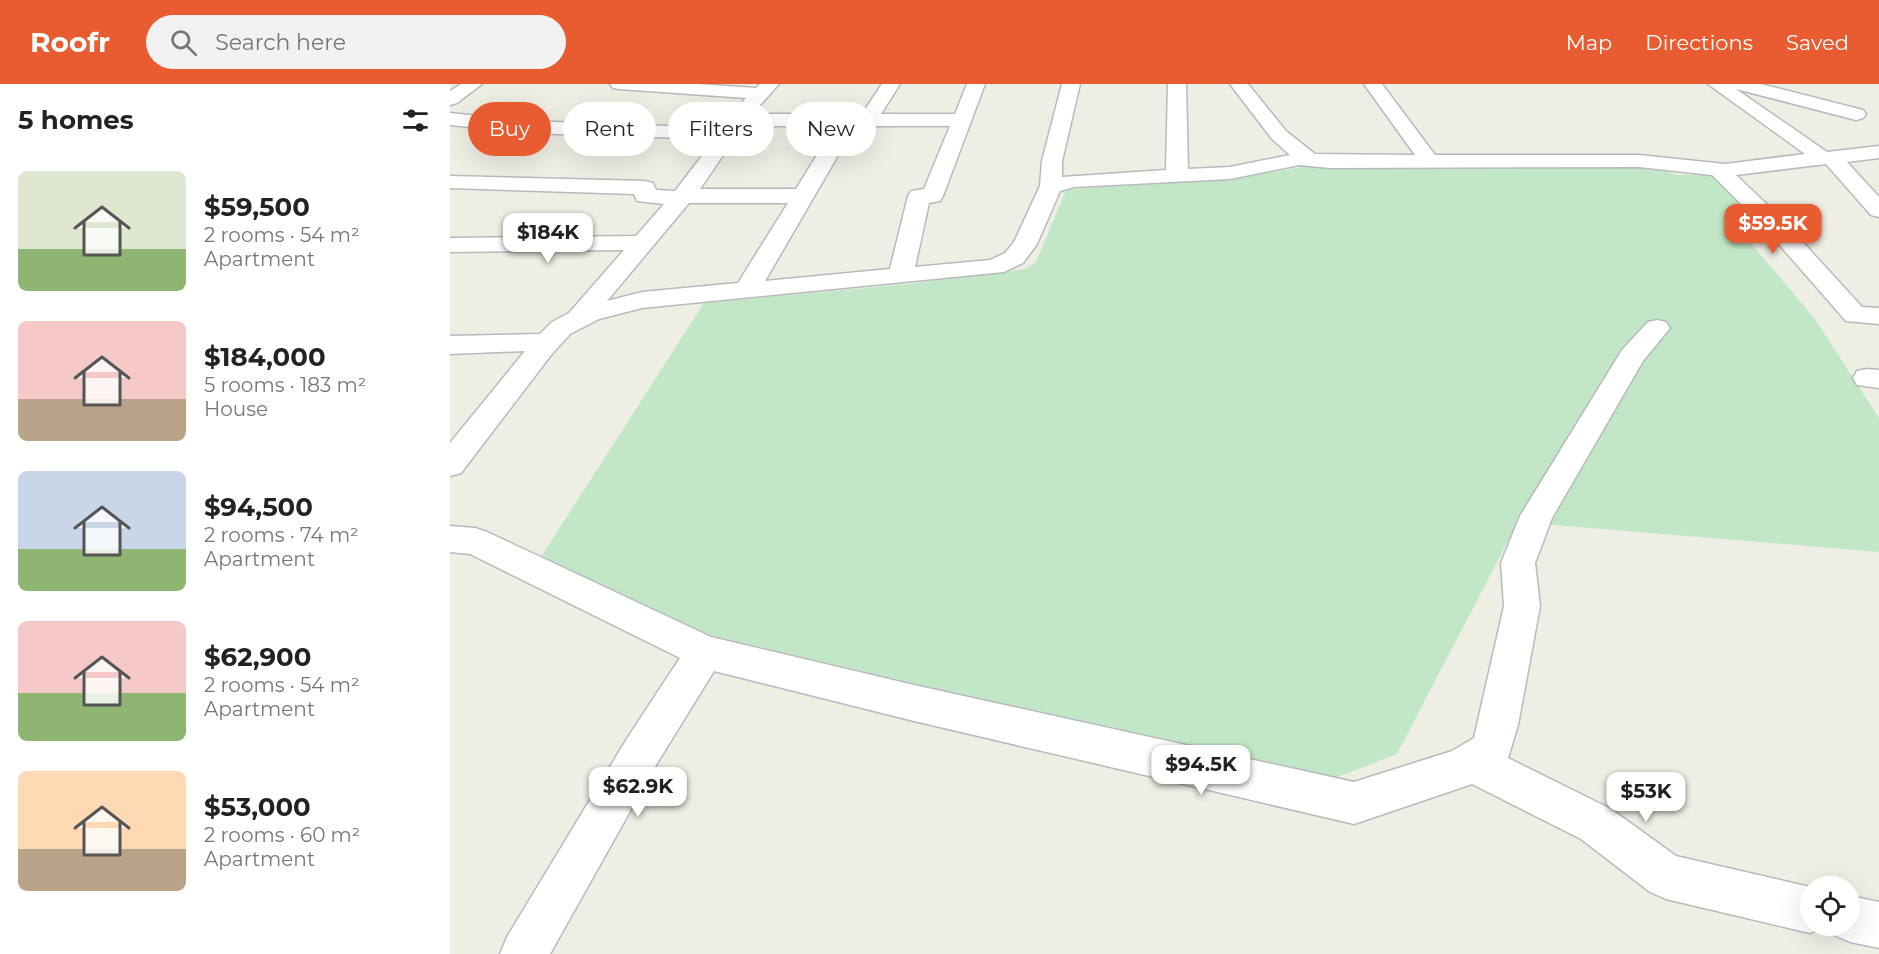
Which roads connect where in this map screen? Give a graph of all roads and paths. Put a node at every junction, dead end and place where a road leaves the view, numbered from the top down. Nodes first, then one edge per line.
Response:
1 (473, 84) edge
2 (619, 84) edge
3 (891, 84) edge
4 (976, 84) edge
5 (1071, 84) edge
6 (1177, 84) edge
7 (1239, 84) edge
8 (1373, 84) edge
9 (1717, 84) edge
10 (1739, 84) edge
11 (765, 89) edge
12 (1842, 91) dead end
13 (450, 99) edge
14 (754, 102) edge
15 (875, 102) edge
16 (450, 119) edge
17 (962, 120) junction
18 (876, 121) edge
19 (668, 127) edge
20 (1879, 152) edge
21 (712, 156) edge
22 (832, 156) edge
23 (1827, 157) junction
24 (1309, 160) junction
25 (1429, 161) junction
26 (1718, 170) junction
27 (1177, 176) junction
28 (450, 182) edge
29 (1052, 186) junction
30 (803, 196) junction
31 (682, 197) junction
32 (1879, 210) edge
33 (645, 243) junction
34 (450, 246) edge
35 (901, 276) junction
36 (747, 290) junction
37 (1879, 316) edge
38 (578, 319) junction
39 (1657, 328) dead end
40 (547, 342) junction
41 (450, 345) edge
42 (450, 465) edge
43 (450, 539) edge
44 (705, 652) junction
45 (1472, 762) junction
46 (1800, 908) edge
47 (1860, 921) edge
48 (1879, 925) edge
49 (524, 954) edge

1 - 13 street
2 - 11 street
3 - 15 street
4 - 17 street
5 - 29 street
6 - 27 street
7 - 24 street
8 - 25 street
9 - 23 street
10 - 12 street
11 - 14 street
16 - 19 street
17 - 18 street
17 - 35 street
20 - 23 street
21 - 31 street
22 - 30 street
23 - 26 street
23 - 32 street
24 - 25 street
24 - 27 street
25 - 26 street
26 - 37 street
27 - 29 street
28 - 31 street
29 - 35 street
30 - 31 street
30 - 36 street
31 - 33 street
33 - 34 street
33 - 38 street
35 - 36 street
36 - 38 street
38 - 40 street
39 - 45 street
40 - 41 street
40 - 42 street
43 - 44 street
44 - 45 street
44 - 49 street
45 - 46 street
47 - 48 street

